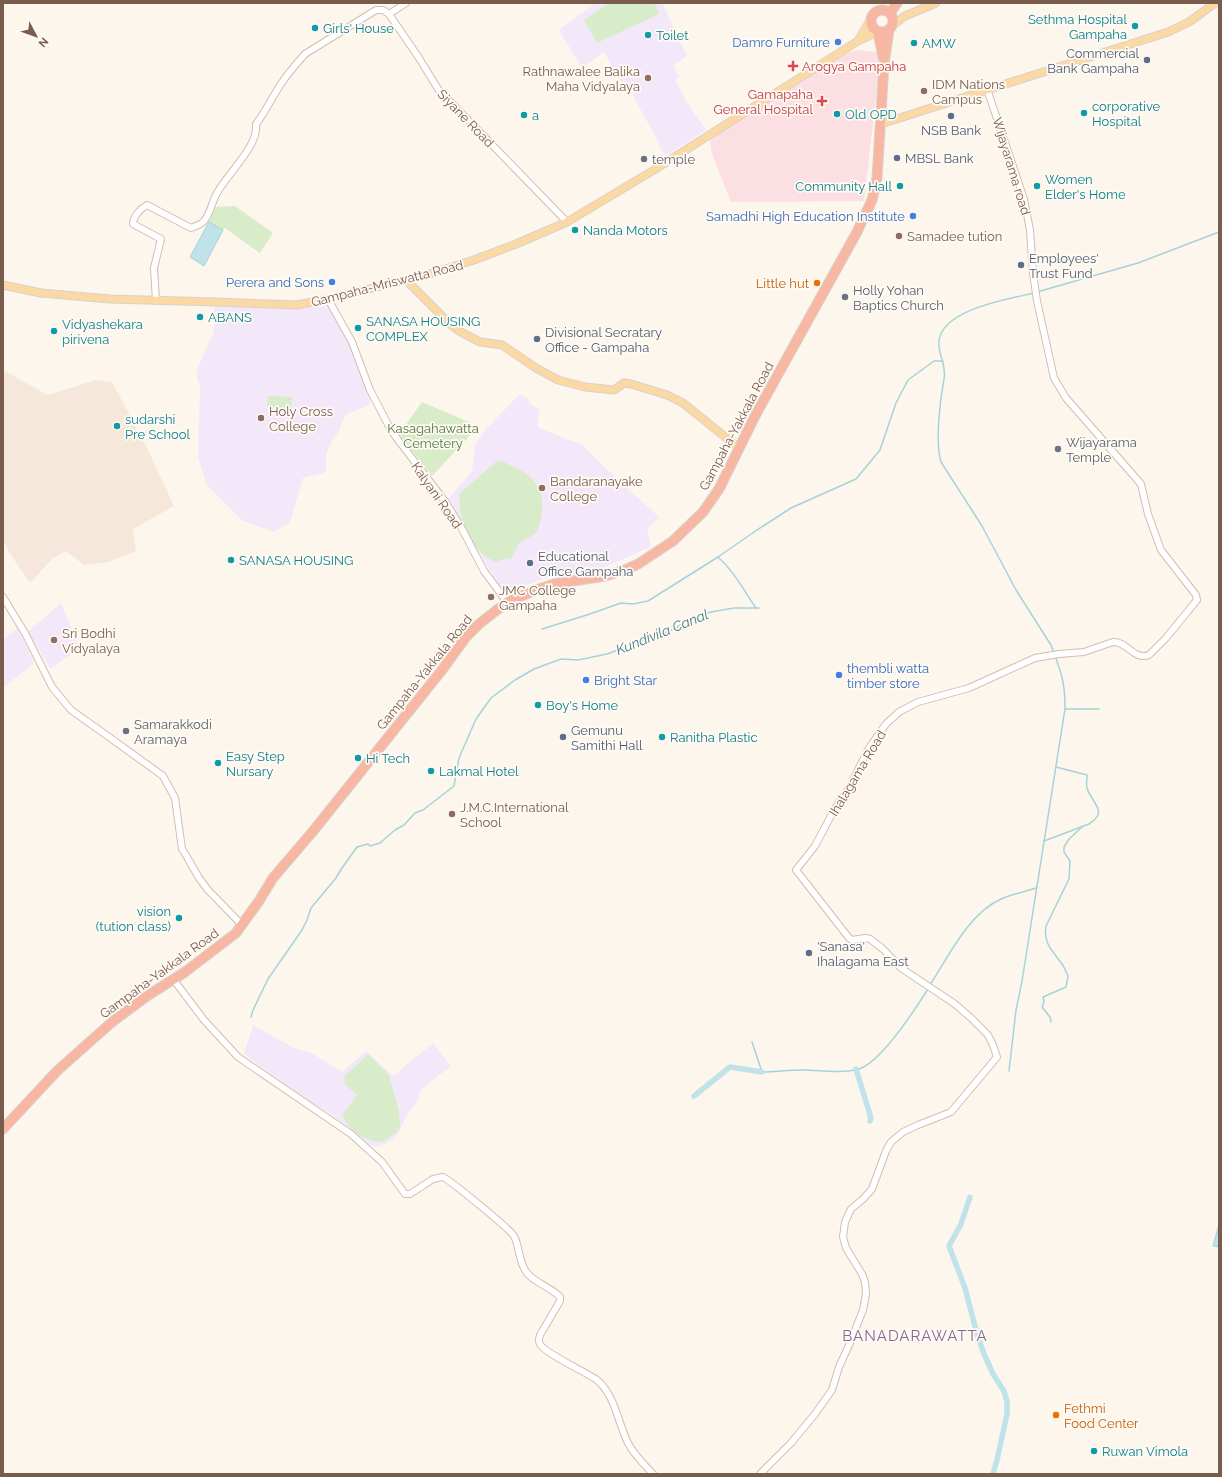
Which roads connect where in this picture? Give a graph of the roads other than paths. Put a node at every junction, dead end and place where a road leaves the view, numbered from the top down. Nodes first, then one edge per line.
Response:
1 (406, 3) edge
2 (888, 3) edge
3 (897, 3) edge
4 (936, 3) edge
5 (1215, 3) edge
6 (887, 13) junction
7 (389, 14) junction
8 (905, 16) junction
9 (871, 19) junction
10 (891, 28) junction
11 (878, 32) junction
12 (858, 41) junction
13 (884, 64) junction
14 (987, 89) junction
15 (881, 124) junction
16 (567, 222) junction
17 (406, 280) junction
18 (3, 285) edge
19 (328, 300) junction
20 (156, 301) junction
21 (739, 448) junction
22 (3, 596) edge
23 (507, 602) junction
24 (1059, 654) joint
25 (242, 925) junction
26 (174, 979) junction
27 (3, 1129) edge
28 (653, 1474) edge
29 (760, 1474) edge

1 - 7 street
2 - 6 highway
3 - 6 highway
4 - 8 main road
5 - 14 main road
6 - 8 main road
6 - 9 highway
6 - 10 highway
7 - 16 street, Siyane Road
7 - 20 street
8 - 10 main road
9 - 11 highway
9 - 12 main road, Gampaha-Mriswatta Road
10 - 11 highway
10 - 13 highway, Gampaha-Yakkala Road
11 - 12 main road, Gampaha-Mriswatta Road
11 - 13 highway, Gampaha-Yakkala Road
12 - 16 main road, Gampaha-Mriswatta Road
13 - 15 highway, Gampaha-Yakkala Road
14 - 15 main road
14 - 24 street, Wijayarama road
15 - 21 highway, Gampaha-Yakkala Road
16 - 17 main road, Gampaha-Mriswatta Road
17 - 19 main road, Gampaha-Mriswatta Road
17 - 21 main road
18 - 20 main road, Gampaha-Mriswatta Road
19 - 20 main road, Gampaha-Mriswatta Road
19 - 23 street, Kalyani Road
21 - 23 highway, Gampaha-Yakkala Road
22 - 25 street
23 - 25 highway, Gampaha-Yakkala Road
24 - 29 street, Ihalagama Road
25 - 26 highway, Gampaha-Yakkala Road
26 - 27 highway, Gampaha-Yakkala Road
26 - 28 street

